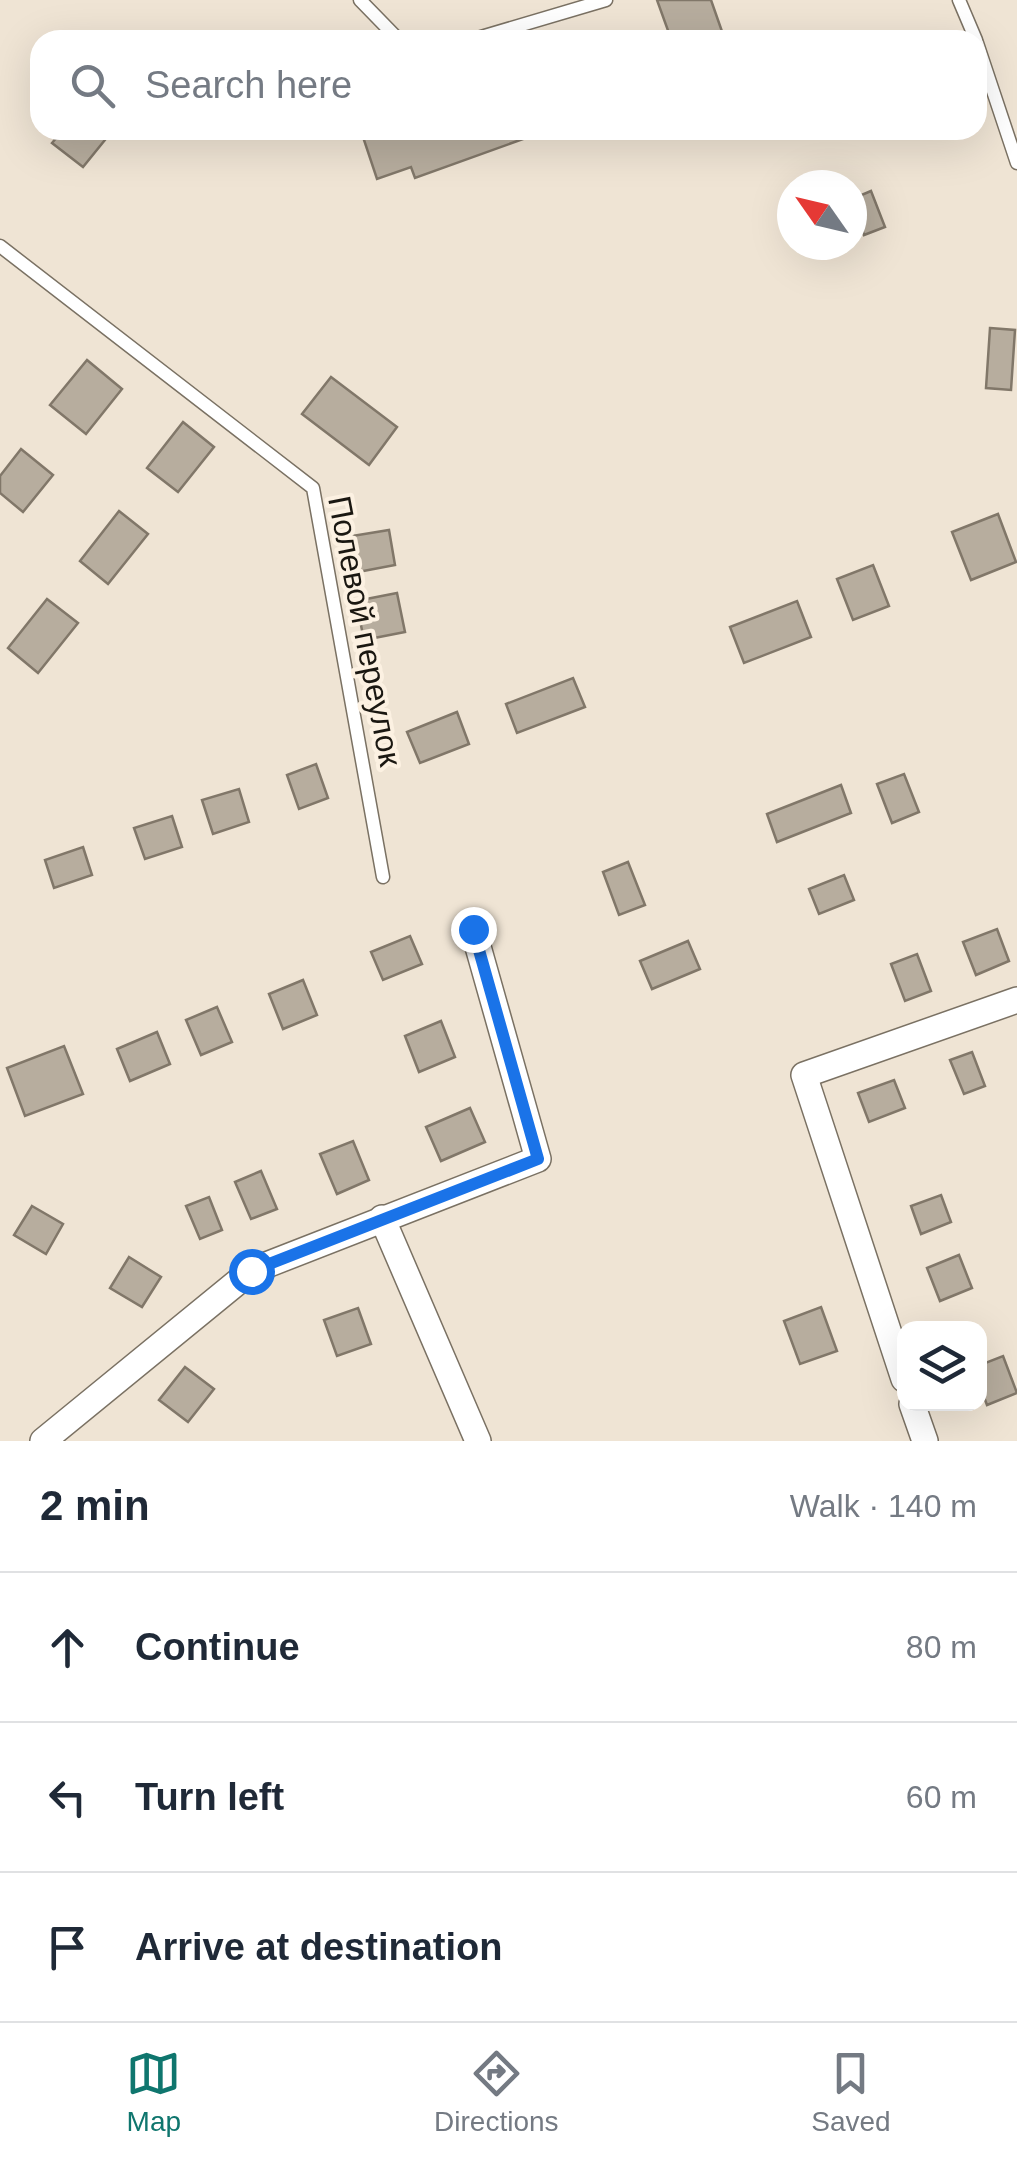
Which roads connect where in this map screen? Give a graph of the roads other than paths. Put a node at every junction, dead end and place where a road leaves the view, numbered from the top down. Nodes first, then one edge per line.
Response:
1 (360, 0) edge
2 (606, 0) edge
3 (959, 0) edge
4 (390, 30) edge
5 (505, 30) edge
6 (971, 30) edge
7 (987, 74) edge
8 (1017, 163) edge
9 (0, 246) edge
10 (382, 877) dead end
11 (473, 929) dead end
12 (1017, 1000) edge
13 (382, 1218) junction
14 (897, 1359) edge
15 (914, 1411) edge
16 (43, 1441) edge
17 (478, 1441) edge
18 (925, 1441) edge

1 - 4 lane
2 - 5 lane
3 - 6 lane
7 - 8 lane
9 - 10 lane, Полевой переулок
11 - 13 street
12 - 14 street
13 - 16 street
13 - 17 street
15 - 18 street

